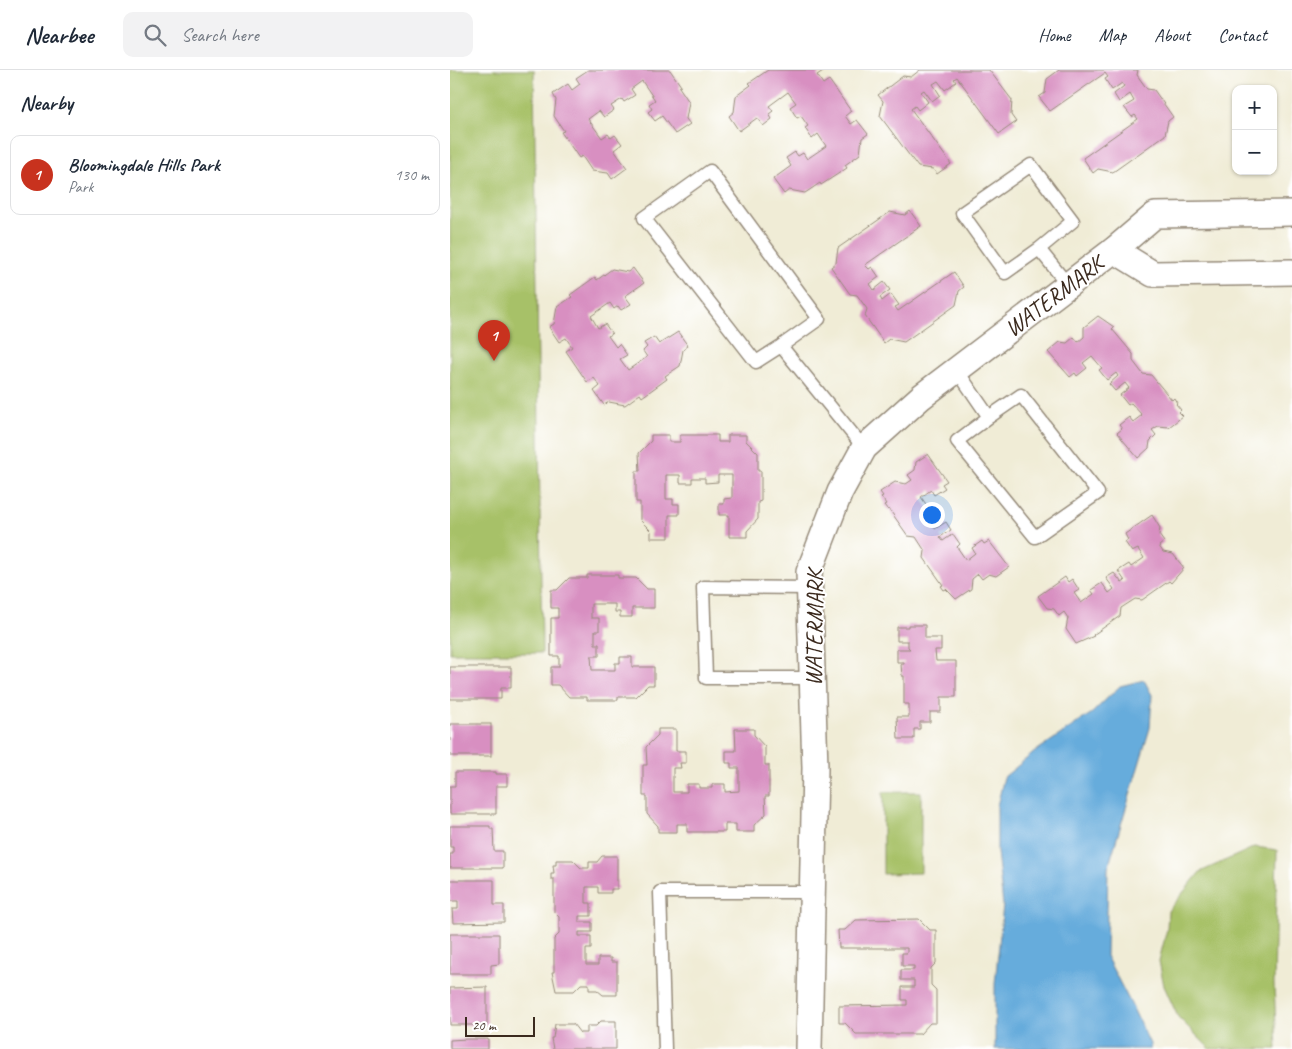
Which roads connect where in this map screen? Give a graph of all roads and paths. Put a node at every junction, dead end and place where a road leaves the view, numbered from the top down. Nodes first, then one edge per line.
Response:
1 (1292, 213) edge
2 (1039, 249) junction
3 (1114, 250) junction
4 (1292, 272) edge
5 (1068, 286) junction
6 (781, 346) junction
7 (956, 370) junction
8 (989, 417) junction
9 (864, 448) junction
10 (809, 588) junction
11 (812, 678) junction
12 (812, 892) junction
13 (665, 1049) edge
14 (809, 1049) edge

1 - 3 street, WATERMARK
2 - 2 lane
2 - 5 lane
3 - 4 street
3 - 5 street, WATERMARK
5 - 7 street, WATERMARK
6 - 6 lane
6 - 9 lane
7 - 8 lane
7 - 9 street, WATERMARK
8 - 8 lane
9 - 10 street, WATERMARK
10 - 11 street, WATERMARK
10 - 11 lane
11 - 12 street, WATERMARK
12 - 13 lane
12 - 14 street, WATERMARK

